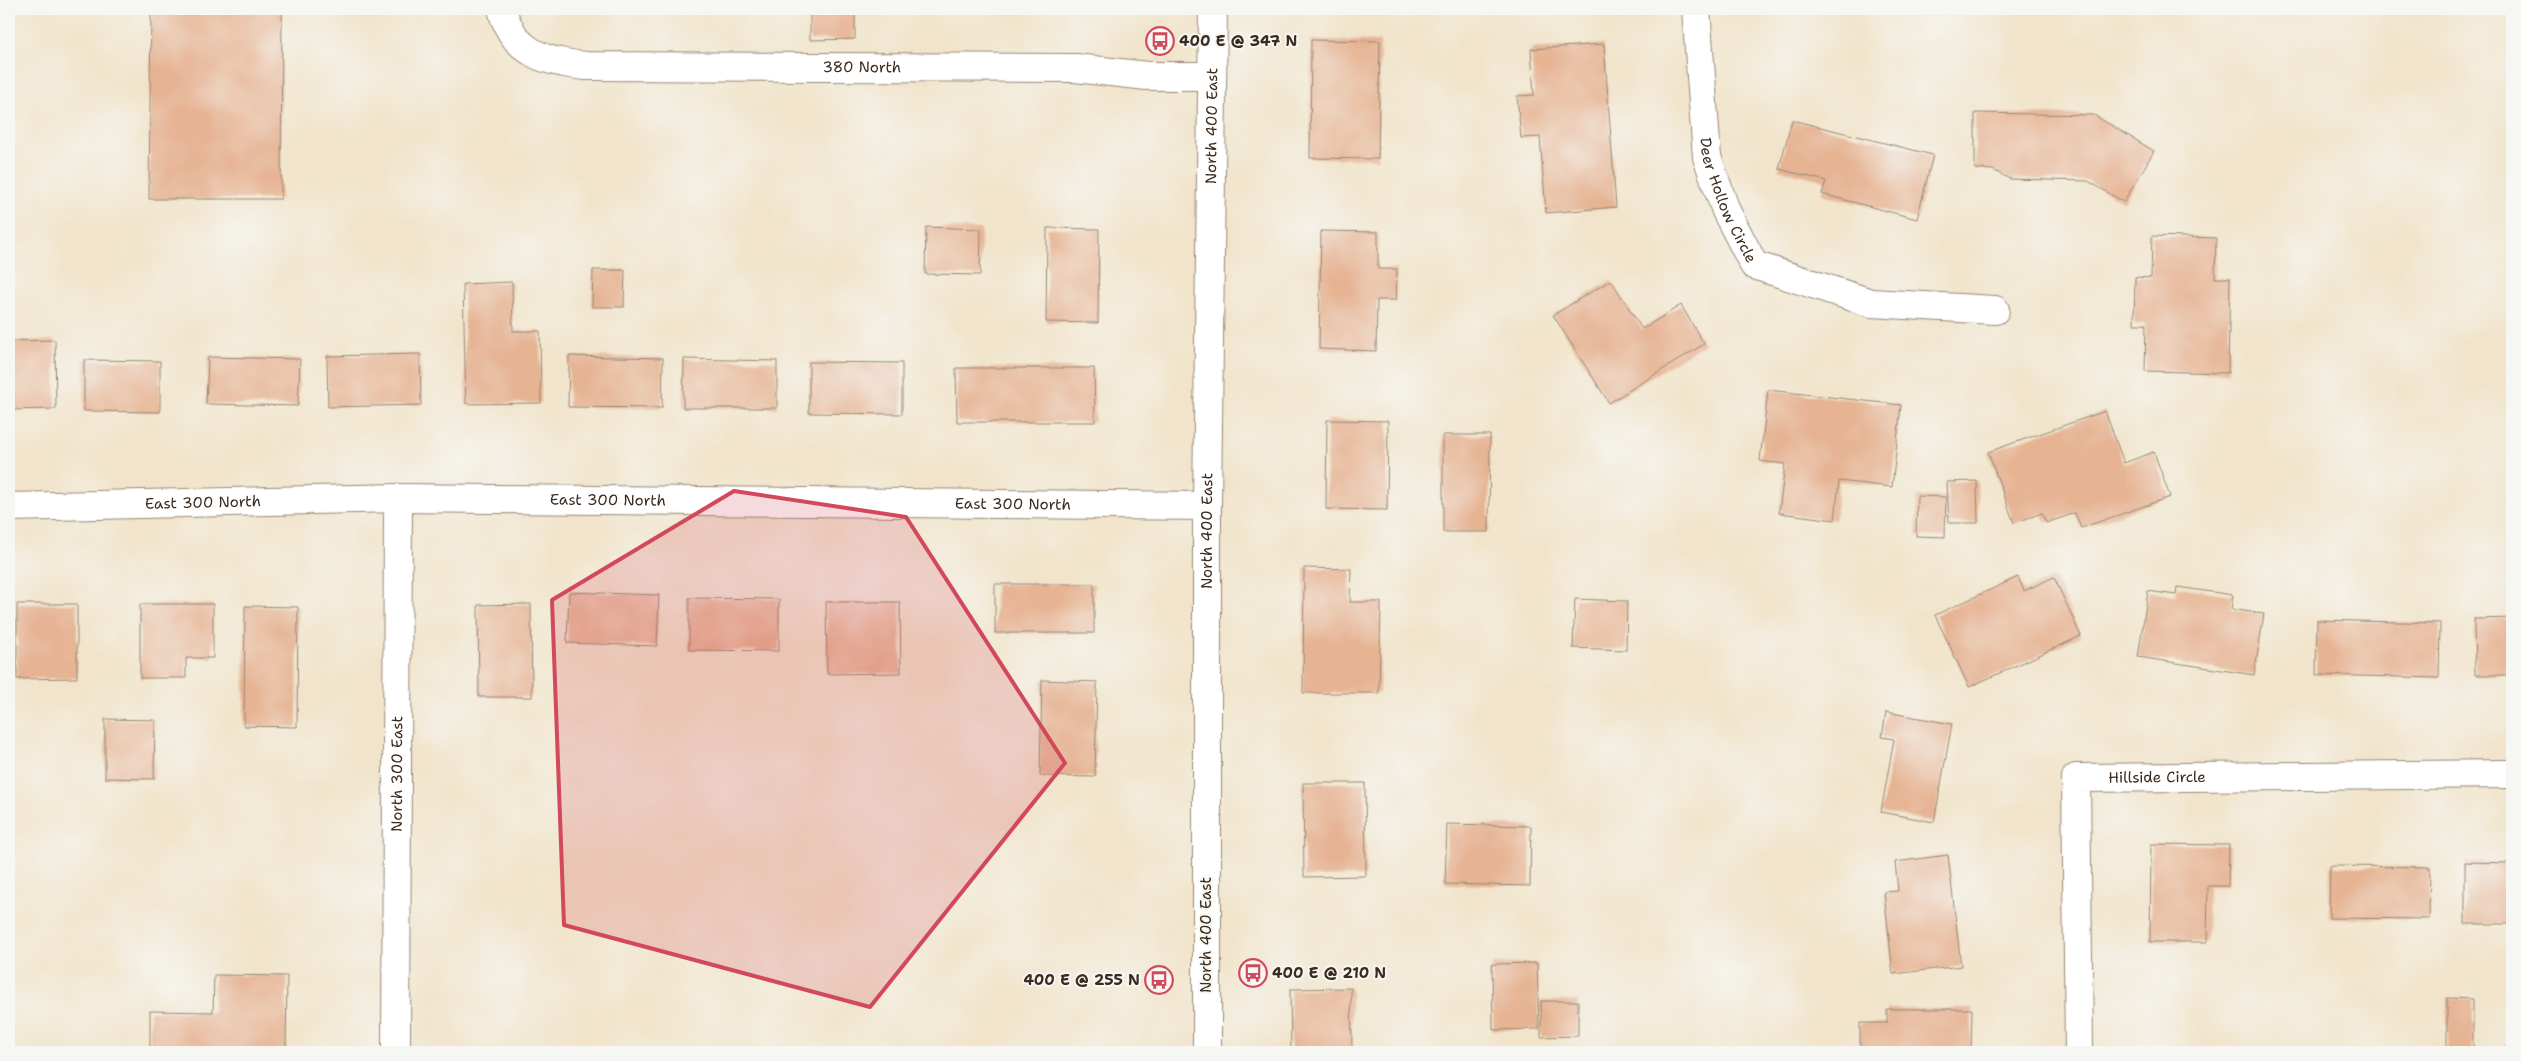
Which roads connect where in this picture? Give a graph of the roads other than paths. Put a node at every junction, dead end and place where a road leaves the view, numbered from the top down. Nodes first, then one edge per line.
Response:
1 (502, 9) edge
2 (1213, 9) edge
3 (1696, 9) edge
4 (1212, 76) junction
5 (1994, 310) dead end
6 (398, 498) junction
7 (1207, 506) junction
8 (9, 507) edge
9 (2512, 774) edge
10 (396, 1052) edge
11 (1207, 1052) edge
12 (2079, 1052) edge

1 - 4 street, 380 North
2 - 4 street, North 400 East
3 - 5 street, Deer Hollow Circle
4 - 7 street, North 400 East
6 - 7 street, East 300 North
6 - 8 street, East 300 North
6 - 10 street, North 300 East
7 - 11 street, North 400 East
9 - 12 street, Hillside Circle

